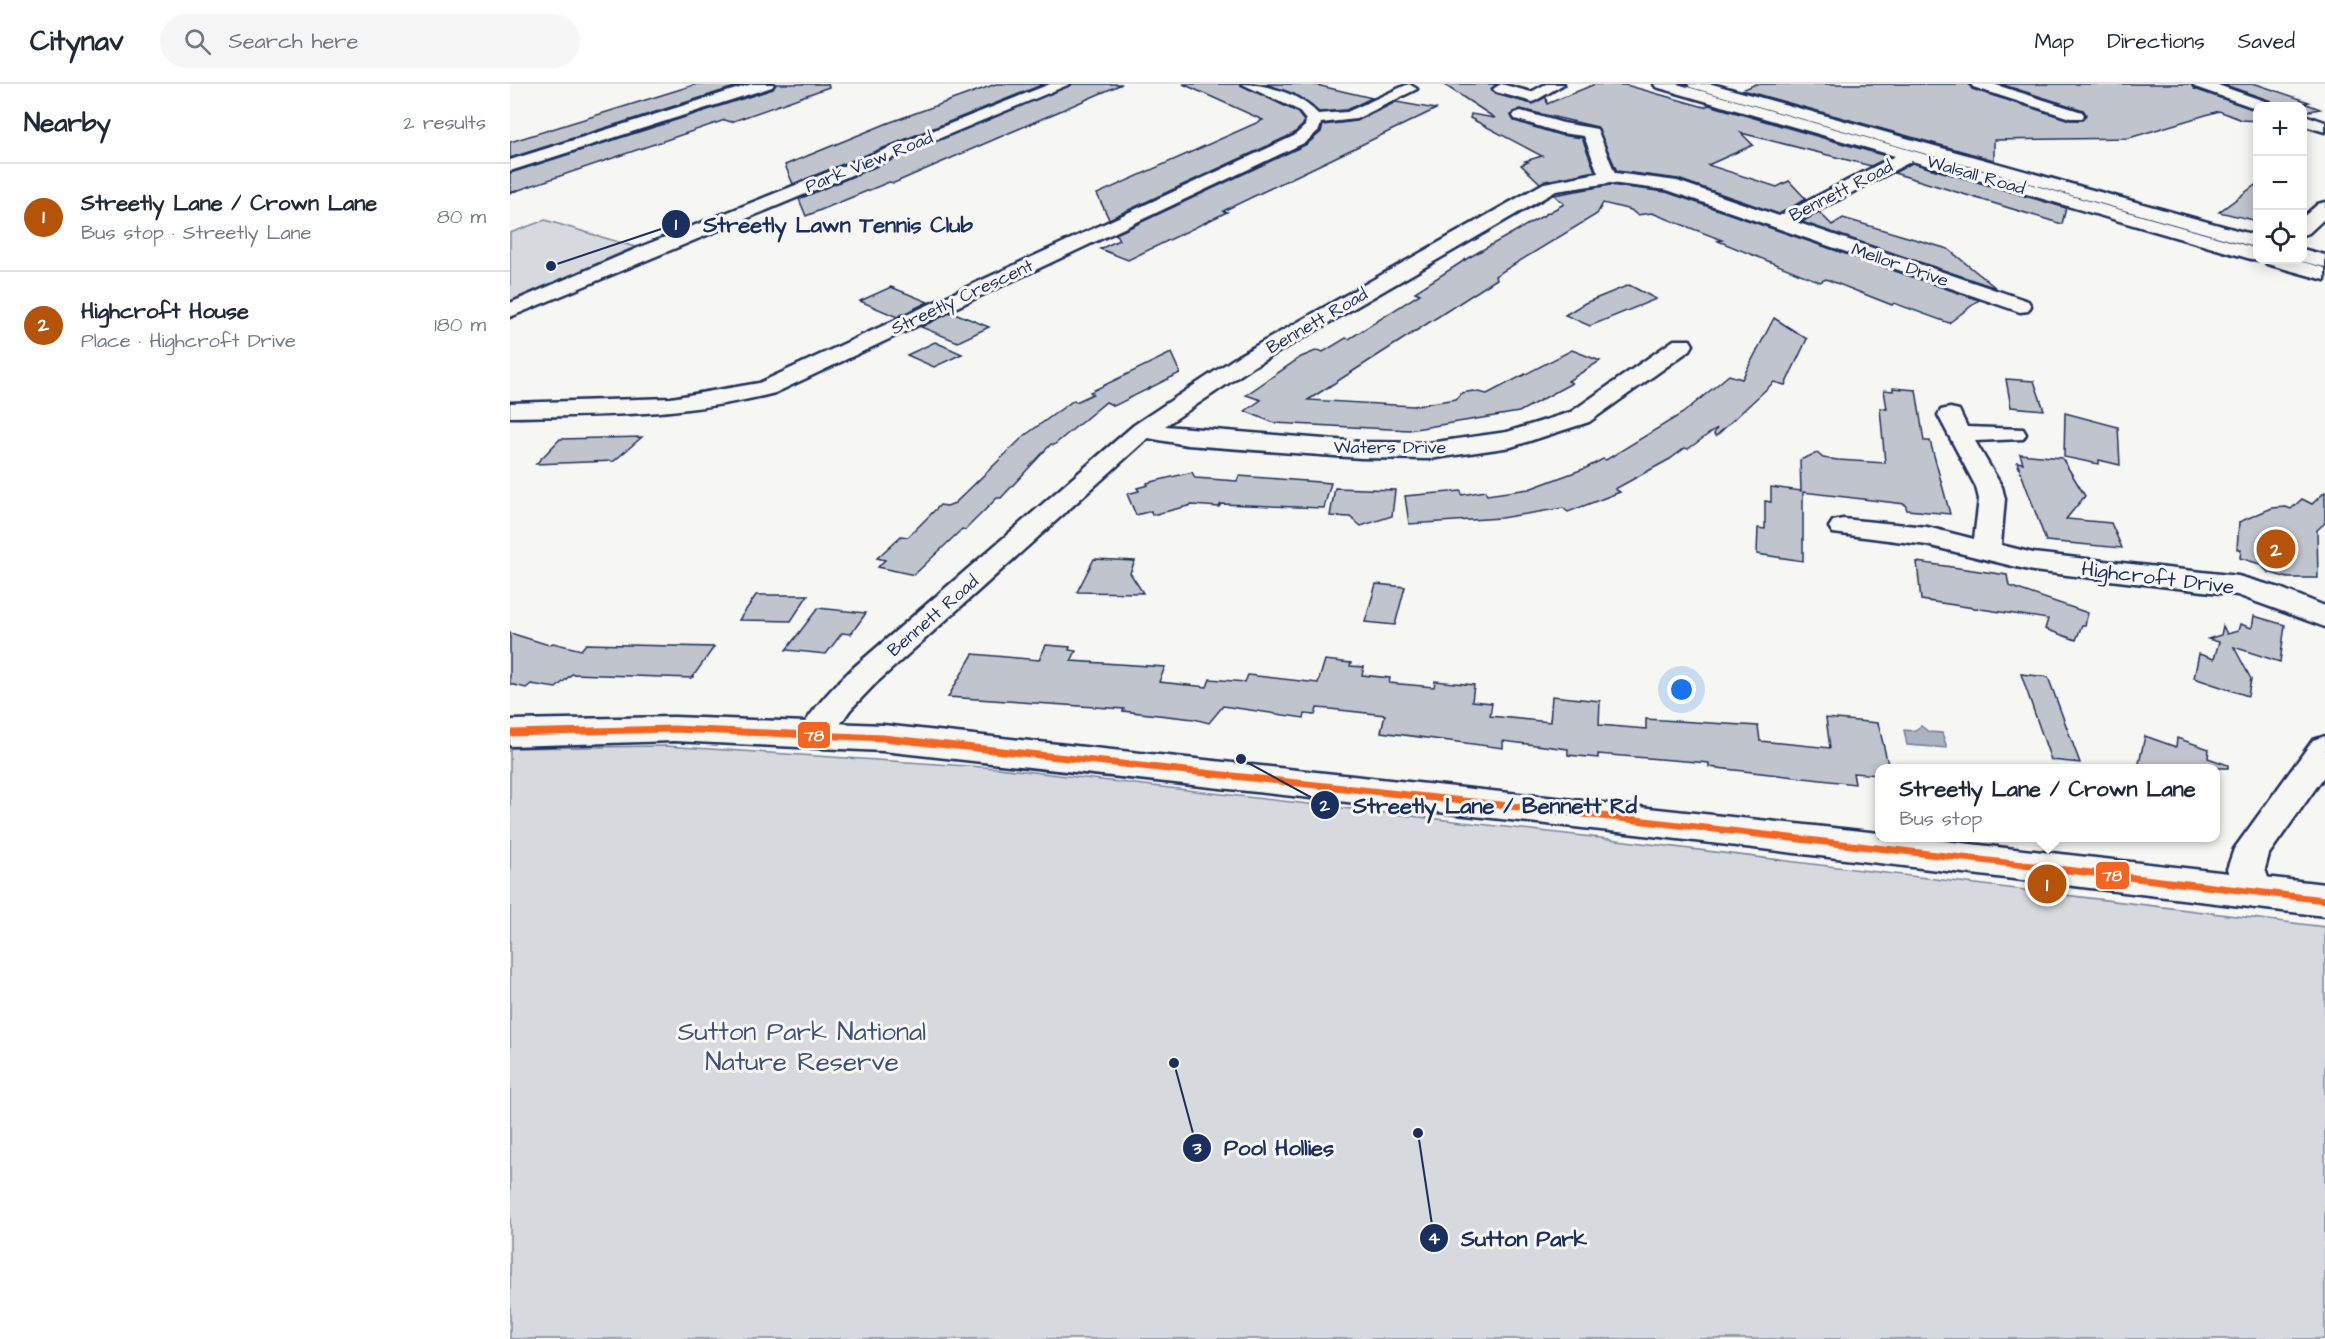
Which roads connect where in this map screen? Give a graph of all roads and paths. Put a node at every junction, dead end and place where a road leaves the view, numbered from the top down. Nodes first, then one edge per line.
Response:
1 (767, 84) edge
2 (1063, 84) edge
3 (1249, 84) edge
4 (1557, 84) edge
5 (1661, 84) edge
6 (1695, 84) edge
7 (1978, 84) edge
8 (2200, 84) edge
9 (1409, 89) dead end
10 (1501, 89) dead end
11 (2253, 102) edge
12 (2076, 115) dead end
13 (1521, 116) dead end
14 (1314, 119) junction
15 (2307, 122) edge
16 (1555, 126) junction
17 (2325, 127) edge
18 (1591, 132) junction
19 (1610, 133) dead end
20 (1532, 135) dead end
21 (1909, 156) junction
22 (510, 166) edge
23 (1608, 177) junction
24 (2325, 208) edge
25 (1780, 223) junction
26 (2307, 224) edge
27 (2253, 241) edge
28 (2253, 254) edge
29 (2307, 256) edge
30 (2325, 261) edge
31 (2289, 264) edge
32 (2325, 274) edge
33 (2020, 306) dead end
34 (510, 311) edge
35 (1680, 344) dead end
36 (510, 410) edge
37 (1143, 430) junction
38 (2014, 434) dead end
39 (1843, 527) dead end
40 (1987, 549) junction
41 (2325, 617) edge
42 (510, 732) edge
43 (816, 733) junction
44 (2325, 749) edge
45 (2254, 892) junction
46 (2325, 900) edge

1 - 22 street
2 - 34 street, Park View Road
3 - 14 street
4 - 10 street
5 - 21 street, Walsall Road
6 - 27 street, Walsall Road
7 - 12 street
8 - 11 street
9 - 14 street
13 - 16 street
14 - 36 street, Streetly Crescent
15 - 17 street
16 - 18 street
16 - 20 street
18 - 19 street
18 - 23 street
21 - 25 street, Bennett Road
21 - 28 street, Walsall Road
23 - 25 street, Bennett Road
23 - 37 street, Bennett Road
24 - 26 street
25 - 33 street, Mellor Drive
29 - 30 street
31 - 32 street
35 - 37 street, Waters Drive
37 - 43 street, Bennett Road
38 - 40 street
39 - 40 street, Highcroft Drive
40 - 41 street, Highcroft Drive
42 - 43 street
43 - 45 street
44 - 45 street
45 - 46 street

